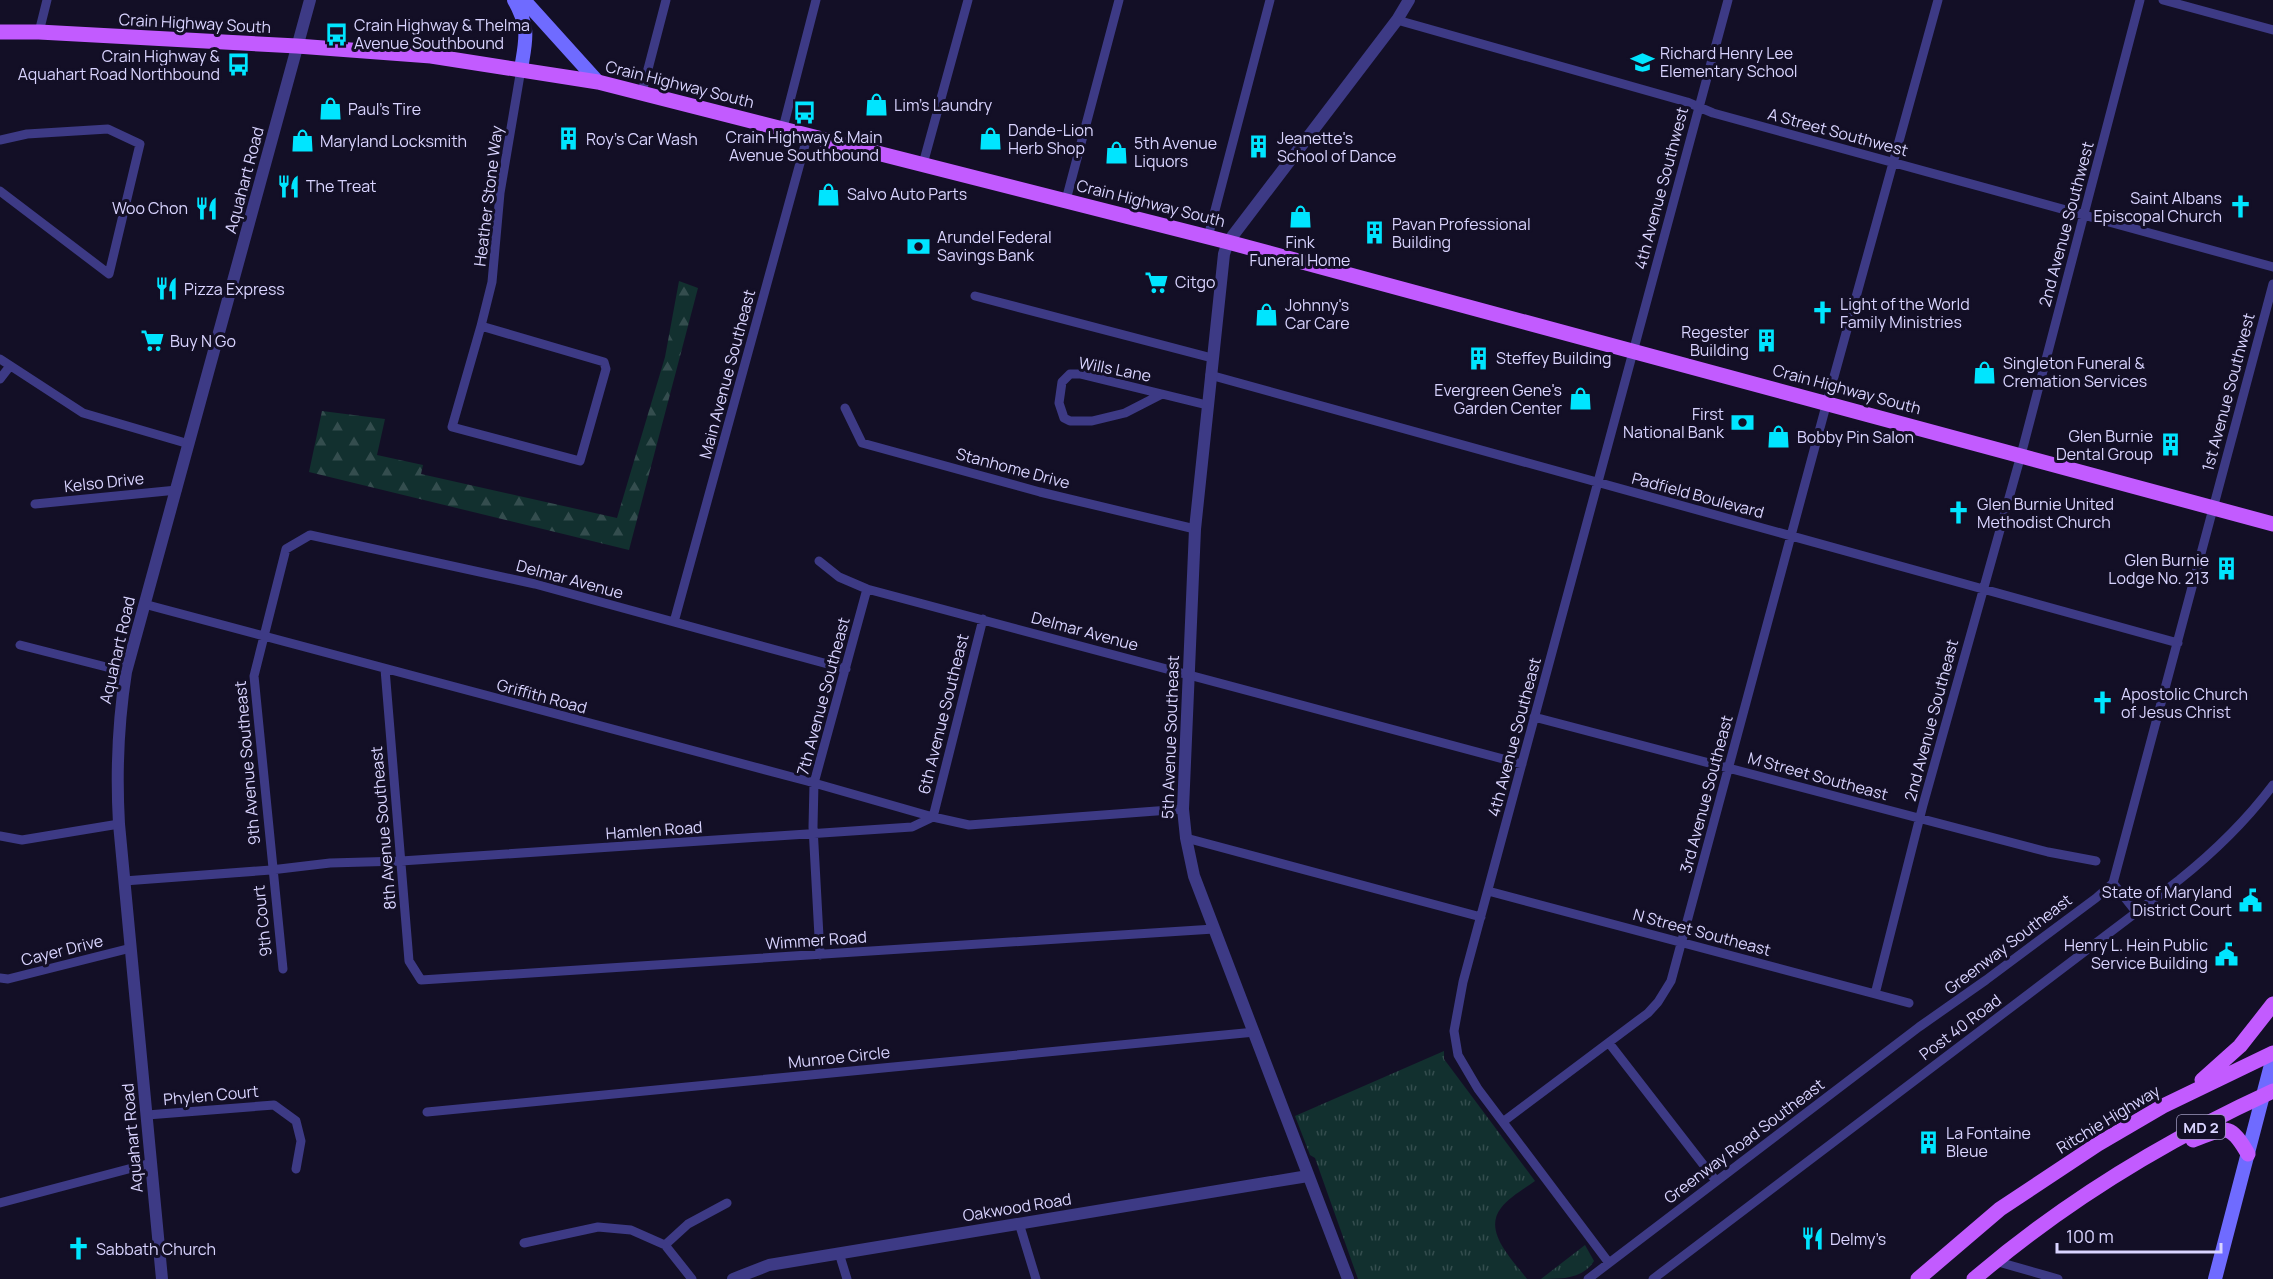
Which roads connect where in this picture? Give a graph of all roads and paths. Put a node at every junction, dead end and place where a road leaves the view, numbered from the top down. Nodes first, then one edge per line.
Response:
1 (47, 0) edge
2 (310, 0) edge
3 (514, 0) edge
4 (524, 0) edge
5 (666, 0) edge
6 (816, 0) edge
7 (968, 0) edge
8 (1119, 0) edge
9 (1270, 0) edge
10 (1409, 0) edge
11 (1728, 0) edge
12 (1938, 0) edge
13 (2140, 0) edge
14 (2163, 0) edge
15 (1397, 20) junction
16 (2273, 30) edge
17 (0, 32) edge
18 (39, 32) junction
19 (297, 46) junction
20 (521, 69) junction
21 (598, 82) junction
22 (642, 92) junction
23 (1699, 106) junction
24 (783, 128) junction
25 (808, 134) junction
26 (0, 140) edge
27 (1893, 162) junction
28 (923, 164) junction
29 (0, 191) edge
30 (1066, 200) junction
31 (2085, 215) junction
32 (1208, 237) junction
33 (1228, 242) junction
34 (2273, 267) edge
35 (2273, 284) edge
36 (975, 297) dead end
37 (481, 326) junction
38 (1633, 350) junction
39 (1212, 358) junction
40 (0, 359) edge
41 (10, 366) junction
42 (1210, 375) junction
43 (0, 379) edge
44 (1162, 394) junction
45 (1827, 402) junction
46 (1207, 405) junction
47 (845, 408) dead end
48 (189, 444) junction
49 (2020, 455) junction
50 (1597, 483) junction
51 (177, 490) junction
52 (35, 504) dead end
53 (2213, 508) junction
54 (2273, 524) edge
55 (1195, 529) junction
56 (1791, 537) junction
57 (286, 549) joint
58 (819, 561) dead end
59 (867, 589) junction
60 (1983, 590) junction
61 (144, 604) junction
62 (983, 619) junction
63 (674, 622) junction
64 (263, 637) junction
65 (2178, 643) junction
66 (20, 645) dead end
67 (385, 669) junction
68 (846, 669) junction
69 (126, 672) junction
70 (1188, 674) junction
71 (1534, 717) junction
72 (1522, 764) junction
73 (1728, 768) junction
74 (814, 783) junction
75 (2271, 792) edge
76 (1183, 809) junction
77 (933, 817) junction
78 (1920, 818) junction
79 (119, 824) junction
80 (813, 834) junction
81 (0, 836) edge
82 (1186, 838) junction
83 (401, 861) junction
84 (2096, 861) dead end
85 (272, 870) junction
86 (124, 881) junction
87 (2113, 883) junction
88 (1488, 891) junction
89 (2137, 913) junction
90 (1481, 917) junction
91 (1214, 929) junction
92 (1682, 942) junction
93 (130, 948) junction
94 (820, 955) junction
95 (283, 969) dead end
96 (0, 978) edge
97 (421, 980) joint
98 (1875, 994) junction
99 (1909, 1003) dead end
100 (2273, 1004) edge
101 (1919, 1027) joint
102 (1255, 1032) junction
103 (1609, 1043) junction
104 (2273, 1055) edge
105 (2268, 1094) edge
106 (2185, 1095) junction
107 (427, 1112) dead end
108 (147, 1115) junction
109 (1504, 1121) junction
110 (2248, 1154) junction
111 (2140, 1160) junction
112 (151, 1163) junction
113 (296, 1168) dead end
114 (1308, 1176) junction
115 (1716, 1181) junction
116 (0, 1203) edge
117 (727, 1203) dead end
118 (1019, 1223) junction
119 (524, 1243) dead end
120 (665, 1245) junction
121 (839, 1253) junction
122 (1995, 1261) junction
123 (1609, 1263) junction
124 (162, 1279) edge
125 (692, 1279) edge
126 (733, 1279) edge
127 (847, 1279) edge
128 (1036, 1279) edge
129 (1348, 1279) edge
130 (1588, 1279) edge
131 (1653, 1279) edge
132 (1918, 1279) edge
133 (1974, 1279) edge
134 (2058, 1279) edge
135 (2216, 1279) edge

1 - 18 street
2 - 19 street, Aquahart Road
3 - 20 main road
4 - 21 main road
5 - 22 street
6 - 24 street
7 - 28 street
8 - 30 street
9 - 32 street
10 - 15 street
11 - 23 street, 4th Avenue Southwest
12 - 27 street, 3rd Avenue Southeast
13 - 31 street, 2nd Avenue Southwest
14 - 16 street
15 - 23 street, A Street Southwest
15 - 33 street
17 - 18 main road, Crain Highway South
18 - 19 main road, Crain Highway South
19 - 20 main road, Crain Highway South
19 - 48 street, Aquahart Road
20 - 21 main road, Crain Highway South
20 - 37 street, Heather Stone Way
21 - 22 main road, Crain Highway South
22 - 24 main road, Crain Highway South
23 - 27 street, A Street Southwest
23 - 38 street, 4th Avenue Southwest
24 - 25 main road, Crain Highway South
25 - 28 main road, Crain Highway South
25 - 63 street, Main Avenue Southeast
26 - 29 street
27 - 31 street, A Street Southwest
27 - 45 street, 3rd Avenue Southeast
28 - 30 main road, Crain Highway South
30 - 32 main road, Crain Highway South
31 - 34 street, A Street Southwest
31 - 49 street, 2nd Avenue Southwest
32 - 33 main road, Crain Highway South
33 - 38 main road, Crain Highway South
33 - 39 street, 5th Avenue Southeast
35 - 53 street, 1st Avenue Southwest
36 - 39 street, Wills Lane
37 - 37 street, Heather Stone Way
38 - 45 main road, Crain Highway South
38 - 50 street, 4th Avenue Southeast
39 - 42 street, 5th Avenue Southeast
40 - 41 street
41 - 43 street
41 - 48 street
42 - 46 street, 5th Avenue Southeast
42 - 50 street, Padfield Boulevard
44 - 44 street, Wills Lane
44 - 46 street, Wills Lane
45 - 49 main road, Crain Highway South
45 - 56 street, 3rd Avenue Southeast
46 - 55 street, 5th Avenue Southeast
47 - 55 street, Stanhome Drive
48 - 51 street, Aquahart Road
49 - 53 main road, Crain Highway South
49 - 60 street, 2nd Avenue Southeast
50 - 56 street, Padfield Boulevard
50 - 71 street, 4th Avenue Southeast
51 - 52 street, Kelso Drive
51 - 61 street, Aquahart Road
53 - 54 main road, Crain Highway South
53 - 65 street, 1st Avenue Southwest
55 - 70 street, 5th Avenue Southeast
56 - 60 street, Padfield Boulevard
56 - 73 street, 3rd Avenue Southeast
57 - 63 street, Delmar Avenue
57 - 64 street, 9th Avenue Southeast
58 - 59 street, Delmar Avenue
59 - 62 street, Delmar Avenue
59 - 68 street, 7th Avenue Southeast
60 - 65 street, Padfield Boulevard
60 - 78 street, 2nd Avenue Southeast
61 - 64 street, Griffith Road
61 - 69 street, Aquahart Road
62 - 70 street, Delmar Avenue
62 - 77 street, 6th Avenue Southeast
63 - 68 street, Delmar Avenue
64 - 67 street, Griffith Road
64 - 85 street, 9th Avenue Southeast
65 - 87 street, 1st Avenue Southwest
66 - 69 street
67 - 74 street, Griffith Road
67 - 83 street, 8th Avenue Southeast
68 - 74 street, 7th Avenue Southeast
69 - 79 street, Aquahart Road
70 - 72 street, Delmar Avenue
70 - 76 street, 5th Avenue Southeast
71 - 72 street, 4th Avenue Southeast
71 - 73 street, M Street Southeast
72 - 88 street, 4th Avenue Southeast
73 - 78 street, M Street Southeast
73 - 92 street, 3rd Avenue Southeast
74 - 77 street, Griffith Road
74 - 80 street, 7th Avenue Southeast
75 - 89 street, Post 40 Road
76 - 77 street
76 - 82 street, 5th Avenue Southeast
77 - 80 street, Hamlen Road
78 - 84 street, M Street Southeast
78 - 98 street, 2nd Avenue Southeast
79 - 81 street
79 - 86 street, Aquahart Road
80 - 83 street, Hamlen Road
80 - 94 street, 7th Avenue Southeast
82 - 90 street
82 - 91 street, 5th Avenue Southeast
83 - 85 street, Hamlen Road
83 - 97 street, 8th Avenue Southeast
85 - 86 street, Hamlen Road
85 - 95 street, 9th Court
86 - 93 street, Aquahart Road
87 - 89 street
87 - 101 street, Greenway Southeast
88 - 90 street, 4th Avenue Southeast
88 - 92 street, N Street Southeast
89 - 131 street, Post 40 Road
90 - 109 street, 4th Avenue Southeast
91 - 94 street, Wimmer Road
91 - 102 street, 5th Avenue Southeast
92 - 98 street, N Street Southeast
92 - 103 street, 3rd Avenue Southeast
93 - 96 street, Cayer Drive
93 - 108 street, Aquahart Road
94 - 97 street, Wimmer Road
98 - 99 street, N Street Southeast
100 - 106 main road
101 - 115 street, Greenway Road Southeast
102 - 107 street, Munroe Circle
102 - 114 street, 5th Avenue Southeast
103 - 109 street, 3rd Avenue Southeast
103 - 115 street
104 - 105 main road
104 - 106 main road, Ritchie Highway / MD 2
105 - 110 main road
105 - 111 main road, MD 2
106 - 132 main road, Ritchie Highway / MD 2
108 - 112 street, Aquahart Road
108 - 113 street, Phylen Court
109 - 123 street, 4th Avenue Southeast
110 - 111 main road
110 - 135 main road
111 - 122 main road, MD 2
112 - 116 street
112 - 124 street, Aquahart Road
114 - 118 street, Oakwood Road
114 - 129 street, 5th Avenue Southeast
115 - 123 street, Greenway Road Southeast
117 - 120 street
118 - 121 street, Oakwood Road
118 - 128 street
119 - 120 street
120 - 125 street
121 - 126 street, Oakwood Road
121 - 127 street
122 - 133 main road, MD 2
122 - 134 street
123 - 130 street, Greenway Road Southeast

